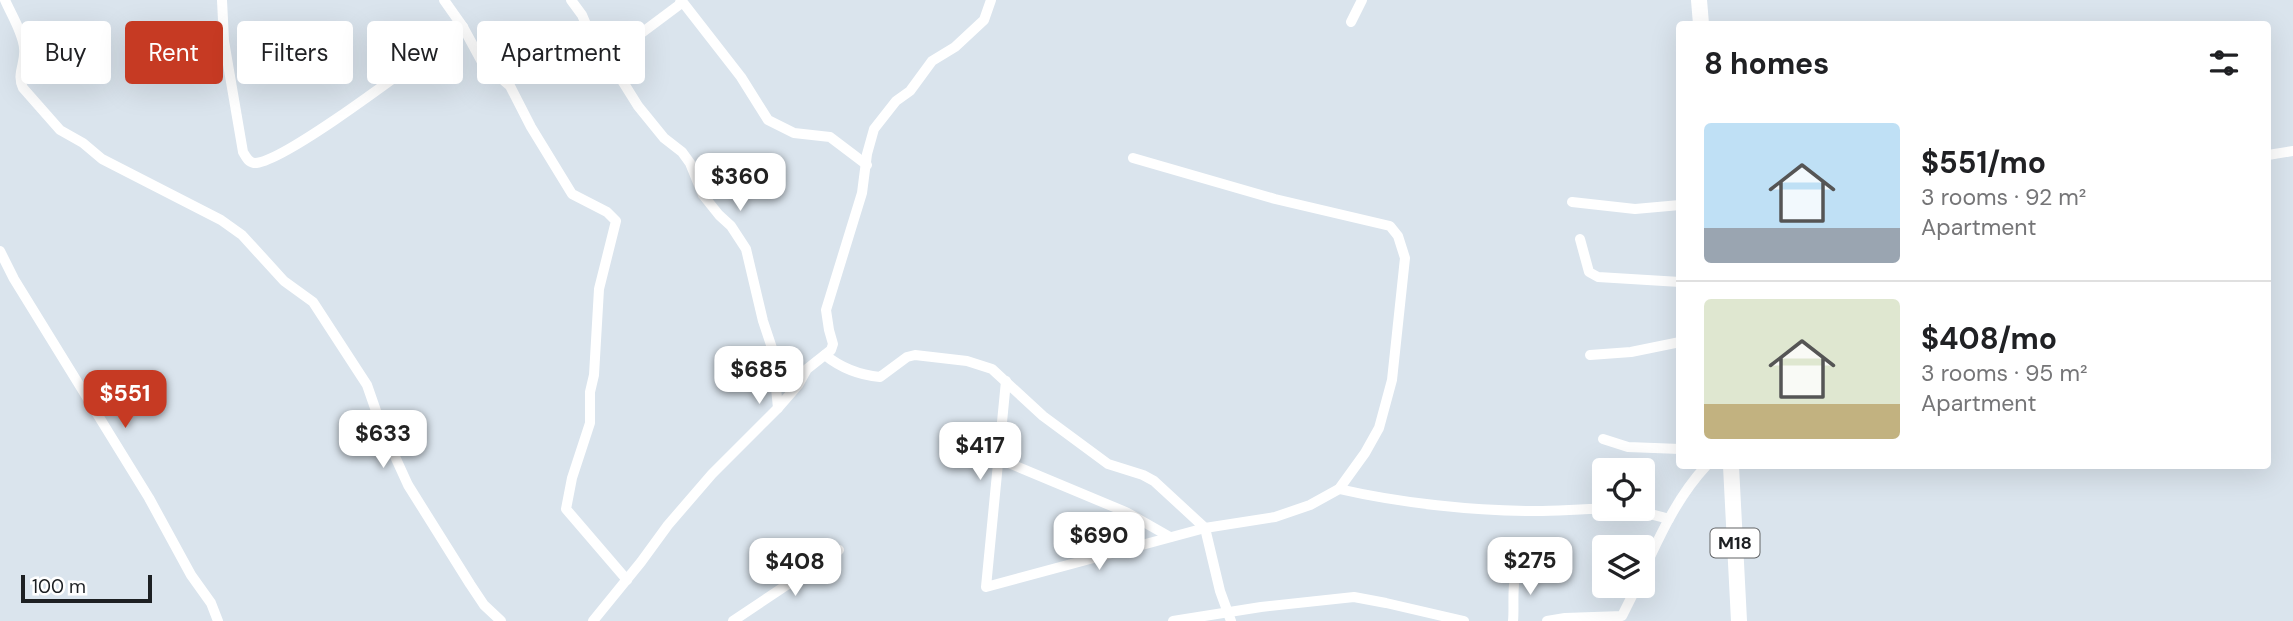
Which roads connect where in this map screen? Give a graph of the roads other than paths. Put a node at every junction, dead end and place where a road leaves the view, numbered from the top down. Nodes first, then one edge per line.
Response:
1 (5, 0) edge
2 (222, 0) edge
3 (444, 0) edge
4 (571, 0) edge
5 (991, 0) edge
6 (1362, 0) edge
7 (1699, 0) edge
8 (459, 21) edge
9 (585, 21) edge
10 (1701, 21) edge
11 (1351, 22) dead end
12 (463, 27) edge
13 (645, 30) edge
14 (385, 84) edge
15 (624, 84) edge
16 (2293, 151) edge
17 (2271, 155) edge
18 (1133, 158) dead end
19 (867, 166) junction
20 (1572, 202) dead end
21 (1676, 205) edge
22 (1580, 239) dead end
23 (0, 251) edge
24 (1676, 282) edge
25 (1676, 343) edge
26 (825, 355) junction
27 (1590, 355) dead end
28 (1006, 381) junction
29 (778, 408) junction
30 (1603, 439) dead end
31 (1676, 449) edge
32 (999, 459) junction
33 (1703, 469) edge
34 (1731, 469) edge
35 (1339, 489) junction
36 (1669, 519) junction
37 (1205, 528) junction
38 (1170, 537) junction
39 (1655, 548) edge
40 (839, 550) dead end
41 (1524, 561) dead end
42 (627, 580) junction
43 (1631, 598) edge
44 (1230, 617) edge
45 (218, 621) edge
46 (501, 621) edge
47 (593, 621) edge
48 (733, 621) edge
49 (1173, 621) edge
50 (1464, 621) edge
51 (1513, 621) edge
52 (1547, 621) edge
53 (1739, 621) edge

1 - 46 street
2 - 14 street
3 - 8 street
4 - 9 street
5 - 19 street
6 - 11 street
7 - 10 main road
12 - 42 street
13 - 19 street
15 - 29 street
16 - 17 street
18 - 35 street
19 - 26 street
20 - 21 street
22 - 24 street
23 - 45 street
25 - 27 street
26 - 28 street
26 - 29 street
28 - 32 street
28 - 37 street
29 - 42 street
30 - 31 street
32 - 38 street
32 - 38 street
33 - 36 street
34 - 53 main road, M18
35 - 36 street
35 - 37 street
36 - 39 street
37 - 38 street
37 - 44 street
40 - 48 street
41 - 51 street
42 - 47 street
43 - 52 street
44 - 49 street
44 - 50 street

